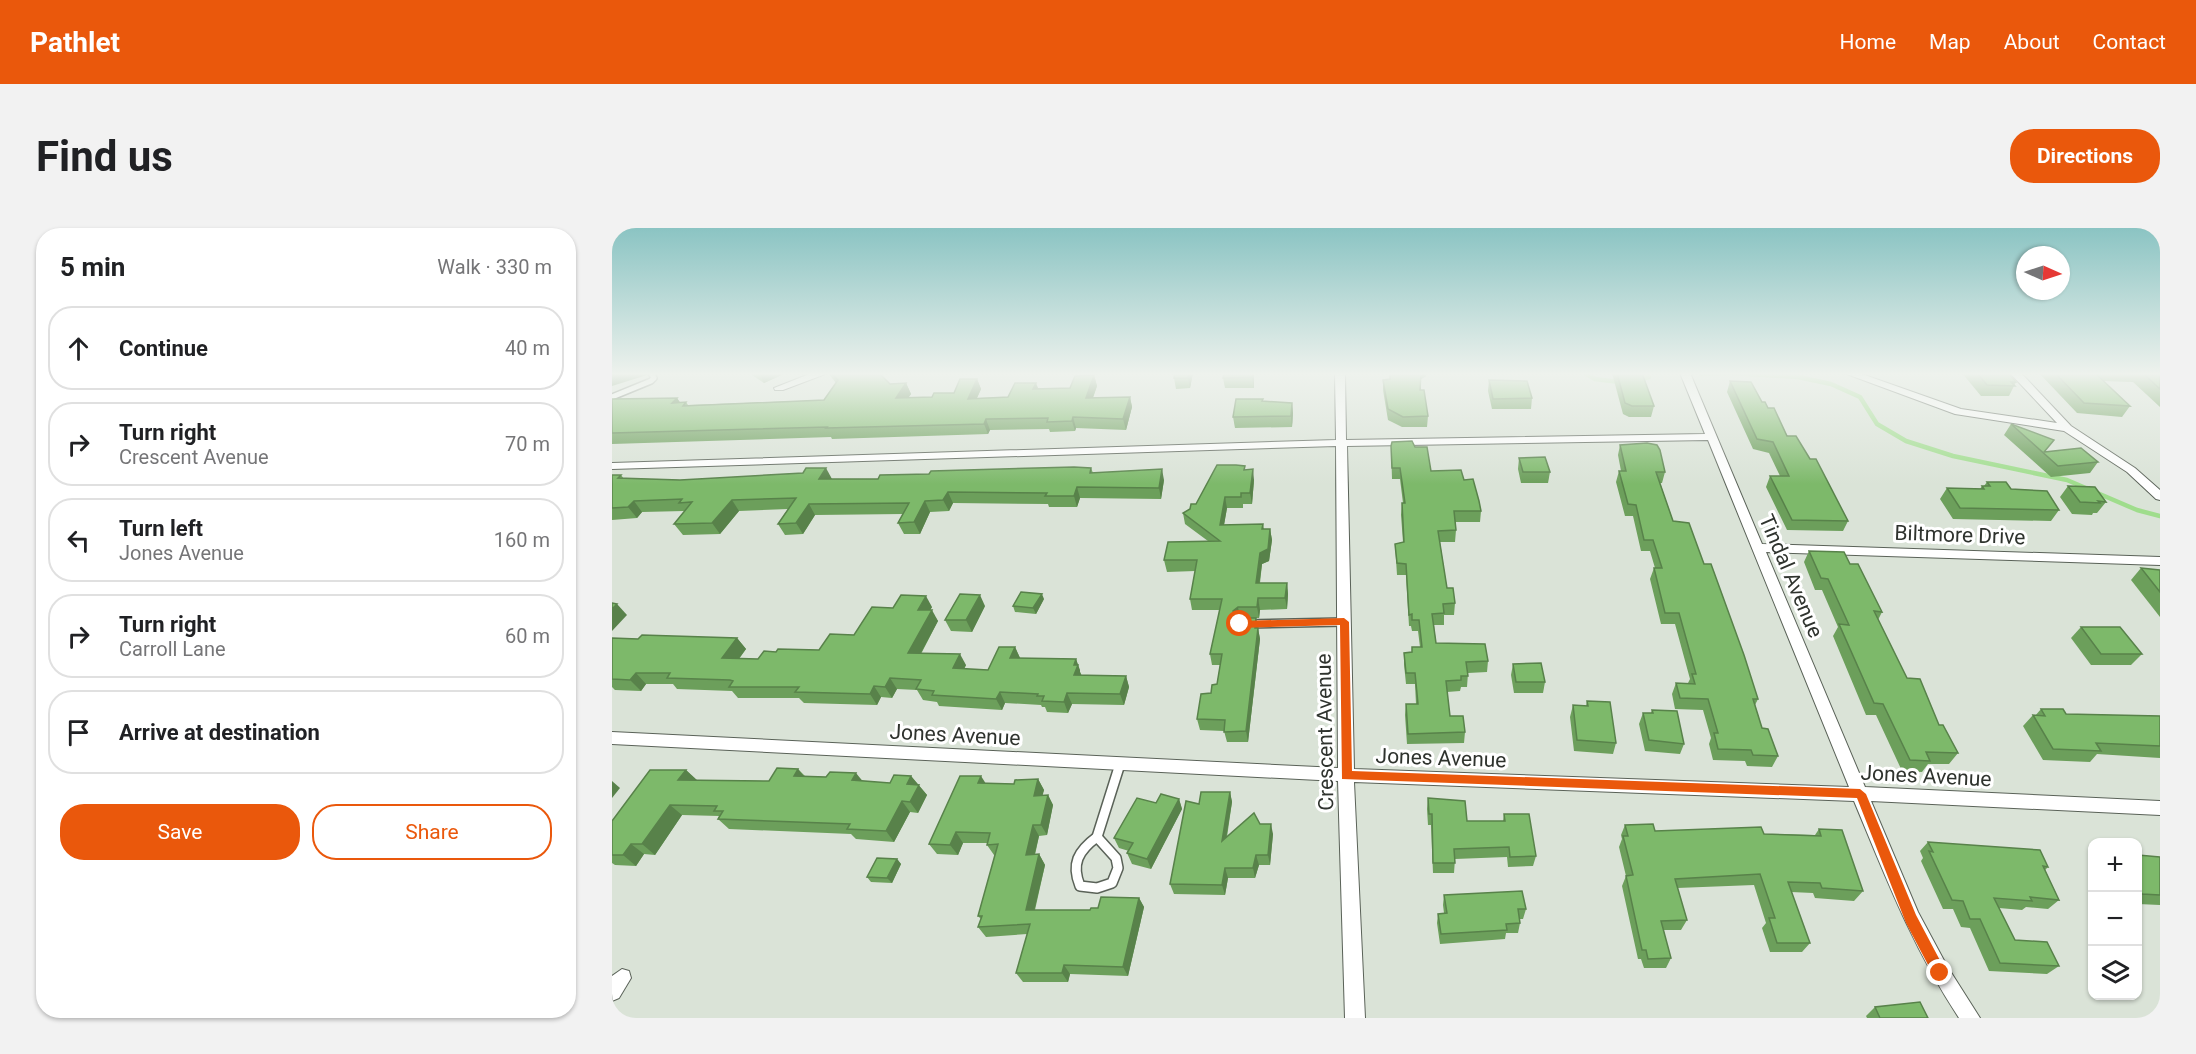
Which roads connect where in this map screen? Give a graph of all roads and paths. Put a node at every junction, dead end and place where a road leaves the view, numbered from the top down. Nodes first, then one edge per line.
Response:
1 (1341, 410) edge
2 (1700, 410) edge
3 (1953, 410) edge
4 (2050, 410) edge
5 (2067, 428) junction
6 (1711, 437) junction
7 (1342, 443) junction
8 (612, 466) edge
9 (2160, 496) edge
10 (1759, 548) junction
11 (2160, 561) edge
12 (1344, 622) junction
13 (1240, 624) edge
14 (612, 738) edge
15 (1120, 764) junction
16 (1346, 775) junction
17 (1860, 794) junction
18 (2160, 808) edge
19 (1097, 837) junction
20 (1355, 1018) edge
21 (1970, 1018) edge

1 - 7 street, Crescent Avenue
2 - 6 street, Tindal Avenue
3 - 5 street
4 - 5 street
5 - 9 street
6 - 7 street
6 - 10 street, Tindal Avenue
7 - 8 street
7 - 12 street, Crescent Avenue
10 - 11 street, Biltmore Drive
10 - 17 street, Tindal Avenue
12 - 13 lane
12 - 16 street, Crescent Avenue
14 - 15 street, Jones Avenue
15 - 16 street, Jones Avenue
15 - 19 lane
16 - 17 street, Jones Avenue
16 - 20 street, Crescent Avenue
17 - 18 street, Jones Avenue
17 - 21 street, Tindal Avenue
19 - 19 lane

